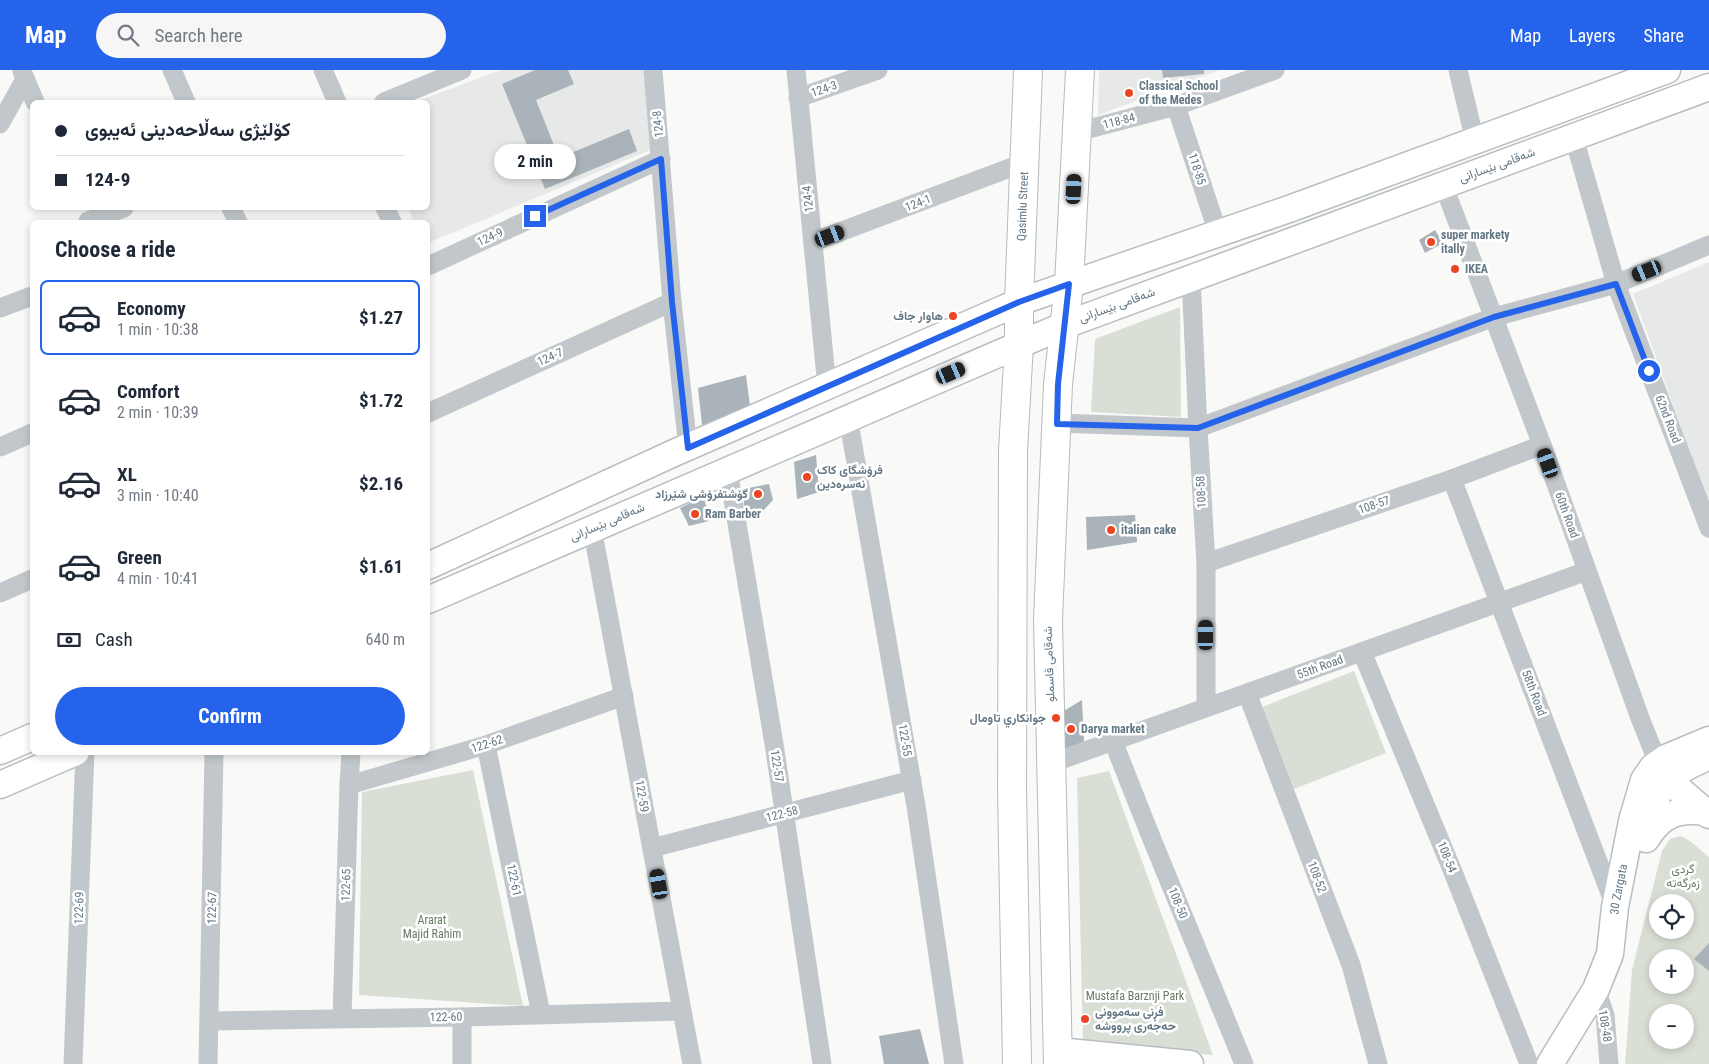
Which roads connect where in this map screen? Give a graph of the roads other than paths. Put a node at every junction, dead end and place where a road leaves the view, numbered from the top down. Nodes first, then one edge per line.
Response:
1 (172, 70) edge
2 (323, 70) edge
3 (462, 70) edge
4 (653, 70) edge
5 (796, 70) edge
6 (878, 70) edge
7 (1028, 70) edge
8 (1080, 70) edge
9 (1275, 70) edge
10 (1458, 70) edge
11 (1667, 70) edge
12 (23, 74) edge
13 (1709, 87) edge
14 (798, 98) junction
15 (35, 100) edge
16 (185, 100) edge
17 (336, 100) edge
18 (389, 100) edge
19 (1176, 106) junction
20 (0, 124) edge
21 (1077, 132) junction
22 (1574, 138) junction
23 (1475, 141) junction
24 (661, 159) junction
25 (1023, 163) junction
26 (1443, 184) junction
27 (1289, 209) junction
28 (116, 210) edge
29 (87, 217) edge
30 (1218, 233) junction
31 (1300, 237) junction
32 (812, 242) junction
33 (1709, 246) edge
34 (430, 265) edge
35 (1191, 277) junction
36 (1069, 284) junction
37 (1616, 284) junction
38 (30, 297) edge
39 (672, 302) junction
40 (1019, 302) junction
41 (0, 308) edge
42 (1494, 317) junction
43 (1065, 325) junction
44 (1019, 344) junction
45 (827, 387) junction
46 (430, 412) edge
47 (848, 417) junction
48 (1057, 424) junction
49 (1198, 428) junction
50 (30, 434) edge
51 (1542, 445) junction
52 (0, 446) edge
53 (688, 448) junction
54 (728, 470) junction
55 (1452, 479) junction
56 (592, 528) junction
57 (1709, 528) edge
58 (1206, 562) junction
59 (430, 565) edge
60 (1587, 571) junction
61 (30, 581) edge
62 (0, 593) edge
63 (430, 599) edge
64 (1499, 602) junction
65 (1362, 652) junction
66 (1247, 693) junction
67 (624, 696) junction
68 (1206, 708) junction
69 (30, 738) edge
70 (1709, 740) edge
71 (1113, 741) junction
72 (486, 745) junction
73 (0, 751) edge
74 (69, 755) edge
75 (85, 755) edge
76 (214, 755) edge
77 (351, 755) edge
78 (1709, 756) edge
79 (1052, 763) junction
80 (1668, 771) junction
81 (912, 780) junction
82 (0, 785) edge
83 (349, 785) junction
84 (1708, 808) edge
85 (784, 814) junction
86 (1646, 838) junction
87 (652, 848) junction
88 (1615, 907) junction
89 (1610, 954) junction
90 (1596, 989) junction
91 (681, 1011) junction
92 (541, 1014) junction
93 (462, 1017) junction
94 (342, 1018) junction
95 (210, 1021) junction
96 (1058, 1058) edge
97 (73, 1064) edge
98 (208, 1064) edge
99 (462, 1064) edge
100 (692, 1064) edge
101 (822, 1064) edge
102 (954, 1064) edge
103 (1017, 1064) edge
104 (1190, 1064) edge
105 (1244, 1064) edge
106 (1378, 1064) edge
107 (1528, 1064) edge
108 (1550, 1064) edge
109 (1609, 1064) edge

1 - 16 street
2 - 17 street
3 - 18 street
4 - 24 street, 124-8
5 - 14 street, 124-4
6 - 14 street, 124-3
7 - 25 main road, Qasimlu Street
8 - 21 main road
9 - 19 street, 118-84
10 - 23 street
11 - 23 main road
12 - 15 street
12 - 20 street
13 - 22 main road, شەقامی بێسارانی
14 - 32 street, 124-4
19 - 21 street, 118-84
19 - 30 street, 118-85
21 - 36 main road
22 - 26 main road, شەقامی بێسارانی
22 - 37 street, 62nd Road
23 - 27 main road
24 - 34 street, 124-9
24 - 39 street, 124-8
25 - 32 street, 124-1
25 - 40 main road, Qasimlu Street
26 - 31 main road, شەقامی بێسارانی
26 - 42 street, 60th Road
27 - 30 main road
27 - 31 main road
28 - 29 street
30 - 36 main road
31 - 35 main road, شەقامی بێسارانی
32 - 45 street, 124-4
33 - 37 street
35 - 43 main road, شەقامی بێسارانی
35 - 49 street, 108-58
36 - 40 main road
36 - 43 main road
37 - 42 street
37 - 57 street, 62nd Road
38 - 41 street
39 - 46 street, 124-7
39 - 53 street, 124-8
40 - 44 main road, Qasimlu Street
40 - 45 main road
42 - 49 street
42 - 51 street, 60th Road
43 - 44 main road, شەقامی بێسارانی
43 - 48 main road, شەقامی قاسملو
44 - 47 main road, شەقامی بێسارانی
44 - 103 main road
45 - 53 main road
47 - 54 main road, شەقامی بێسارانی
47 - 81 street, 122-55
48 - 49 street
48 - 79 main road, شەقامی قاسملو
49 - 58 street, 108-58
50 - 52 street
51 - 55 street, 108-57
51 - 60 street, 60th Road
53 - 59 main road
54 - 56 main road, شەقامی بێسارانی
54 - 85 street, 122-57
55 - 58 street, 108-57
55 - 64 street, 58th Road
56 - 63 main road, شەقامی بێسارانی
56 - 67 street, 122-59
58 - 68 street, 108-58
60 - 64 street, 55th Road
60 - 80 street, 60th Road
61 - 62 street
64 - 65 street, 55th Road
64 - 88 street, 58th Road
65 - 66 street, 55th Road
65 - 107 street, 108-54
66 - 68 street, 55th Road
66 - 106 street, 108-52
67 - 72 street, 122-62
67 - 87 street, 122-59
68 - 71 street, 55th Road
69 - 73 main road
70 - 80 main road, 30 Zargata
71 - 79 street, 55th Road
71 - 105 street, 108-50
72 - 83 street, 122-62
72 - 92 street, 122-61
74 - 82 main road
75 - 97 street, 122-69
76 - 95 street, 122-67
77 - 83 street, 122-65
78 - 80 main road
79 - 96 main road, شەقامی قاسملو
80 - 84 main road
80 - 86 main road
80 - 88 main road, 30 Zargata
81 - 85 street, 122-58
81 - 102 street, 122-55
83 - 94 street, 122-65
84 - 86 main road
85 - 87 street, 122-58
85 - 101 street, 122-57
86 - 89 main road
87 - 91 street, 122-59
88 - 89 main road, 30 Zargata
89 - 90 main road, 30 Zargata
90 - 108 main road, 30 Zargata
90 - 109 street, 108-48
91 - 92 street, 122-60
91 - 100 street, 122-59
92 - 93 street, 122-60
93 - 94 street, 122-60
93 - 99 street
94 - 95 street, 122-60
95 - 98 street, 122-67
96 - 104 main road

